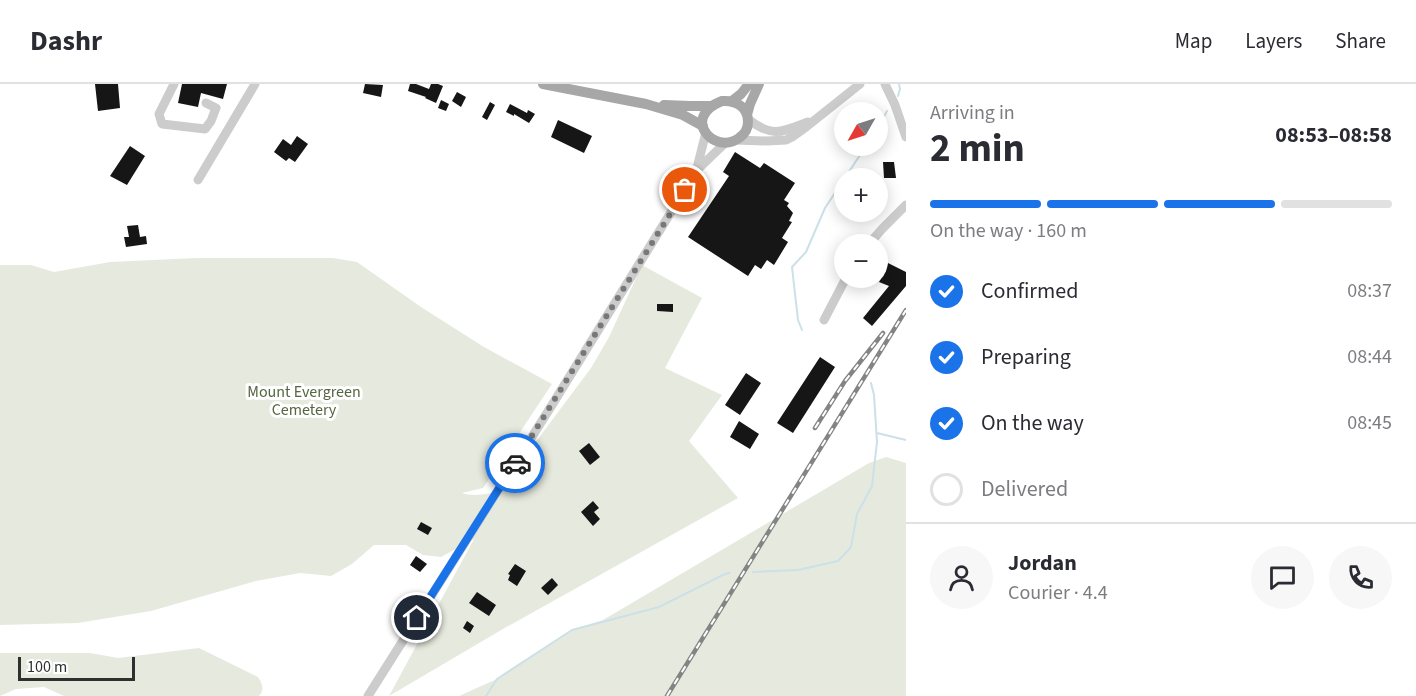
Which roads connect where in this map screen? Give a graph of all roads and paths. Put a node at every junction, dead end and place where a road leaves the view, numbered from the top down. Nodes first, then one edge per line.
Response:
1 (174, 84) edge
2 (255, 84) edge
3 (543, 84) edge
4 (749, 84) edge
5 (759, 84) edge
6 (860, 84) edge
7 (885, 84) edge
8 (732, 101) junction
9 (206, 103) dead end
10 (646, 104) junction
11 (712, 106) junction
12 (748, 117) junction
13 (818, 117) junction
14 (704, 129) junction
15 (906, 137) edge
16 (730, 141) junction
17 (697, 170) junction
18 (198, 180) dead end
19 (906, 205) edge
20 (878, 234) edge
21 (841, 288) edge
22 (824, 320) dead end
23 (368, 696) edge

1 - 9 street
2 - 18 street
3 - 10 main road
4 - 8 main road
5 - 12 main road
6 - 13 street
7 - 15 street
8 - 11 main road
8 - 12 main road
10 - 11 main road
10 - 14 main road
11 - 14 main road
12 - 13 street
12 - 16 main road
13 - 16 street
14 - 16 main road
14 - 17 street
16 - 17 street
17 - 23 street
19 - 20 street
21 - 22 street

